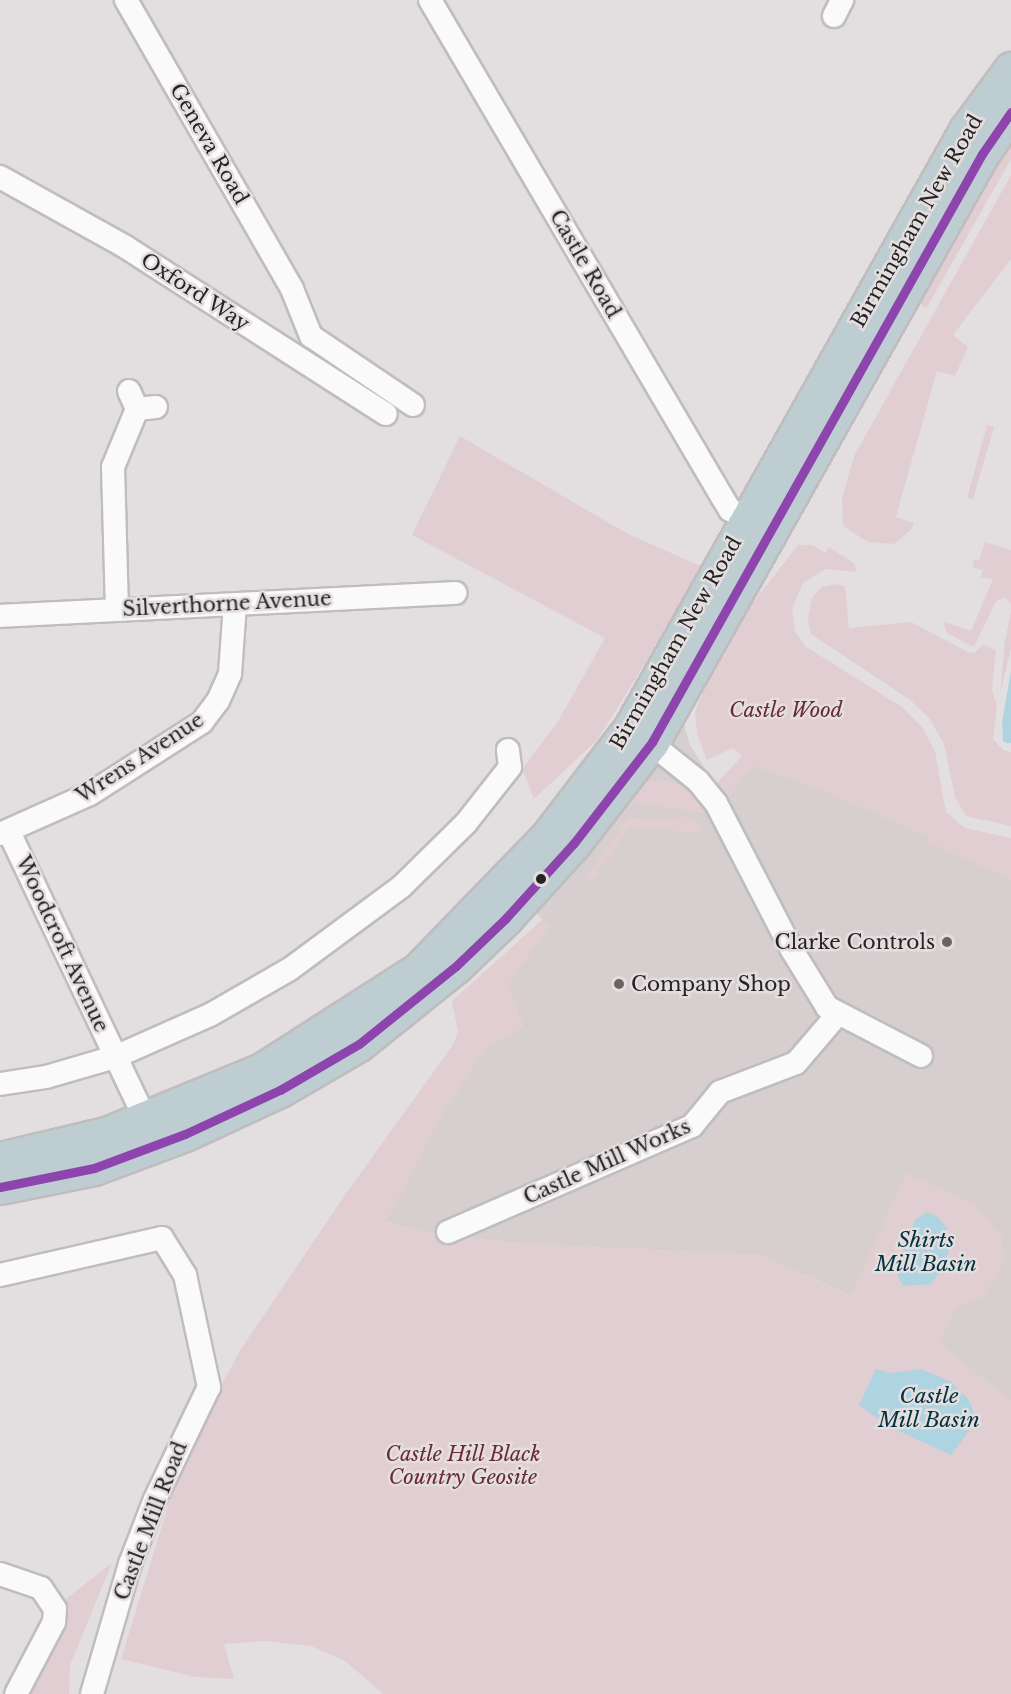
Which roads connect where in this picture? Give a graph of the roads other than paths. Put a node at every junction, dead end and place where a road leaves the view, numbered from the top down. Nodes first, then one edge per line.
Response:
1 (126, 0) edge
2 (430, 0) edge
3 (1011, 69) edge
4 (1011, 112) edge
5 (0, 177) edge
6 (141, 402) dead end
7 (414, 405) dead end
8 (386, 414) dead end
9 (749, 519) junction
10 (455, 594) dead end
11 (235, 604) junction
12 (117, 610) junction
13 (0, 616) edge
14 (641, 735) junction
15 (508, 750) dead end
16 (4, 833) edge
17 (837, 1015) junction
18 (921, 1056) dead end
19 (115, 1057) junction
20 (0, 1084) edge
21 (151, 1133) junction
22 (0, 1159) edge
23 (0, 1187) edge
24 (448, 1232) dead end
25 (0, 1275) edge
26 (0, 1574) edge
27 (16, 1694) edge
28 (92, 1694) edge

1 - 7 street, Geneva Road
2 - 9 street, Castle Road
3 - 9 highway, Birmingham New Road
4 - 14 highway, Birmingham New Road
5 - 8 street, Oxford Way
6 - 12 street
9 - 14 highway, Birmingham New Road
10 - 11 street, Silverthorne Avenue
11 - 12 street, Silverthorne Avenue
11 - 16 street, Wrens Avenue
12 - 13 street, Silverthorne Avenue
14 - 17 street
14 - 21 highway, Birmingham New Road
15 - 19 street, Woodcroft Avenue
16 - 19 street, Woodcroft Avenue
17 - 18 street
17 - 24 street, Castle Mill Works
19 - 20 street, Woodcroft Avenue
19 - 21 street, Woodcroft Avenue
21 - 22 highway, Birmingham New Road
21 - 23 highway, Birmingham New Road
25 - 28 street, Castle Mill Road
26 - 27 street

